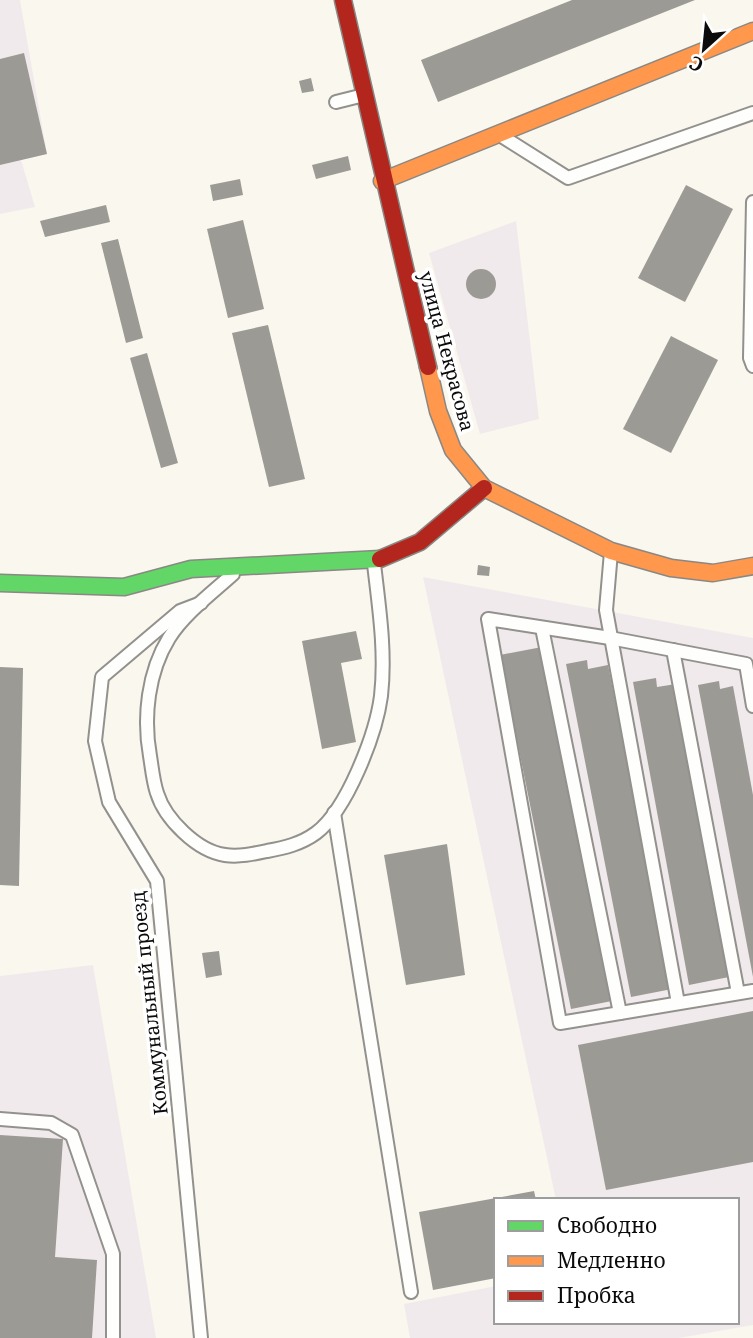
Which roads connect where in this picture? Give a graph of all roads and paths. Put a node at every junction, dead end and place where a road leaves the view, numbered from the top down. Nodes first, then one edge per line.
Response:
1 (343, 0) edge
2 (753, 31) edge
3 (364, 95) junction
4 (336, 102) dead end
5 (753, 113) edge
6 (497, 134) junction
7 (382, 181) junction
8 (753, 202) edge
9 (753, 366) edge
10 (484, 488) junction
11 (611, 551) junction
12 (374, 561) junction
13 (753, 566) edge
14 (241, 567) junction
15 (0, 583) edge
16 (201, 603) junction
17 (542, 628) junction
18 (610, 638) junction
19 (673, 650) junction
20 (753, 706) edge
21 (334, 813) junction
22 (753, 991) edge
23 (738, 993) junction
24 (678, 1003) junction
25 (620, 1013) junction
26 (0, 1119) edge
27 (411, 1292) dead end
28 (113, 1338) edge
29 (201, 1338) edge

1 - 3 street, улица Некрасова
2 - 6 street
3 - 4 lane
3 - 7 street, улица Некрасова
5 - 6 lane
6 - 7 street
7 - 10 street, улица Некрасова
8 - 9 lane
10 - 11 street, улица Некрасова
10 - 12 street
11 - 13 street, улица Некрасова
11 - 18 lane
12 - 14 street
12 - 21 lane
14 - 15 street
14 - 16 lane
16 - 21 lane
16 - 29 lane, Коммунальный проезд
17 - 18 lane
17 - 25 lane
17 - 25 lane
18 - 19 lane
18 - 24 lane
19 - 20 lane
19 - 23 lane
21 - 27 lane
22 - 23 lane
23 - 24 lane
24 - 25 lane
26 - 28 lane

